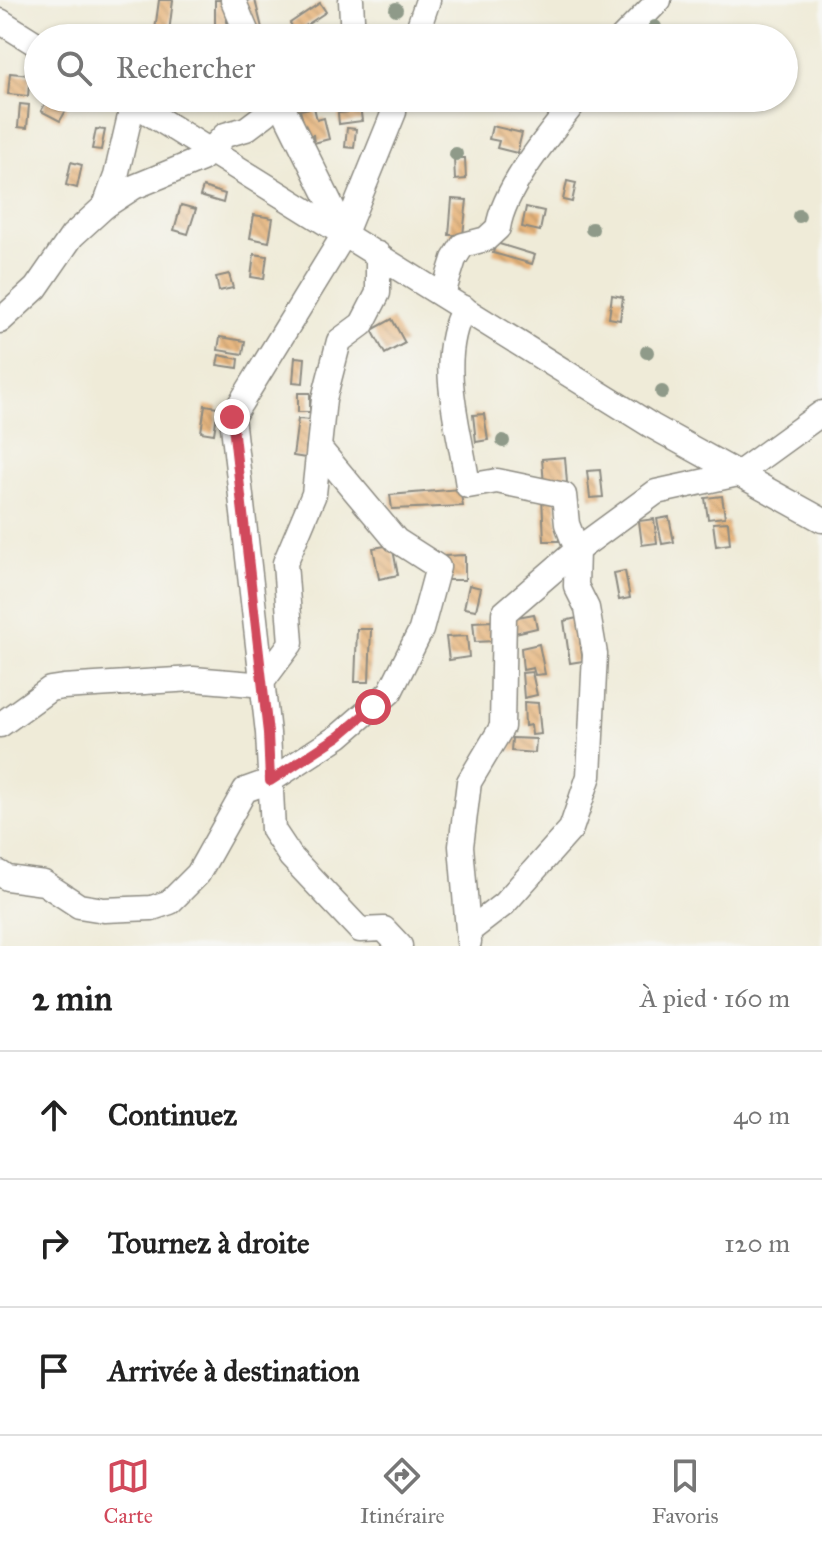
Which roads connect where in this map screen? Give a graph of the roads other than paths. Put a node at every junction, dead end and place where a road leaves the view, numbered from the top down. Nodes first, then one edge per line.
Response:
1 (233, 0) edge
2 (351, 0) edge
3 (428, 0) edge
4 (659, 0) edge
5 (0, 21) edge
6 (243, 24) edge
7 (352, 24) edge
8 (420, 24) edge
9 (636, 24) edge
10 (24, 36) edge
11 (127, 112) edge
12 (148, 112) edge
13 (267, 112) edge
14 (283, 112) edge
15 (390, 112) edge
16 (566, 112) edge
17 (213, 152) junction
18 (105, 206) junction
19 (345, 233) junction
20 (378, 254) junction
21 (443, 294) junction
22 (464, 308) junction
23 (0, 321) edge
24 (822, 413) edge
25 (319, 448) junction
26 (738, 474) junction
27 (822, 520) edge
28 (577, 550) junction
29 (262, 682) junction
30 (0, 725) edge
31 (270, 781) junction
32 (0, 873) edge
33 (469, 938) edge
34 (400, 946) edge

1 - 6 street
2 - 7 street
3 - 8 street
4 - 9 street
5 - 10 street
11 - 18 street
12 - 17 street
13 - 17 street
14 - 19 street
15 - 19 street
16 - 21 street
17 - 18 street
17 - 19 street
18 - 23 street
19 - 20 street
19 - 29 street
20 - 21 street
20 - 25 street
21 - 22 street
22 - 26 street
22 - 28 street
24 - 26 street
25 - 29 street
25 - 31 street
26 - 27 street
26 - 28 street
28 - 33 street
28 - 33 street
29 - 30 street
29 - 31 street
31 - 32 street
31 - 34 street

